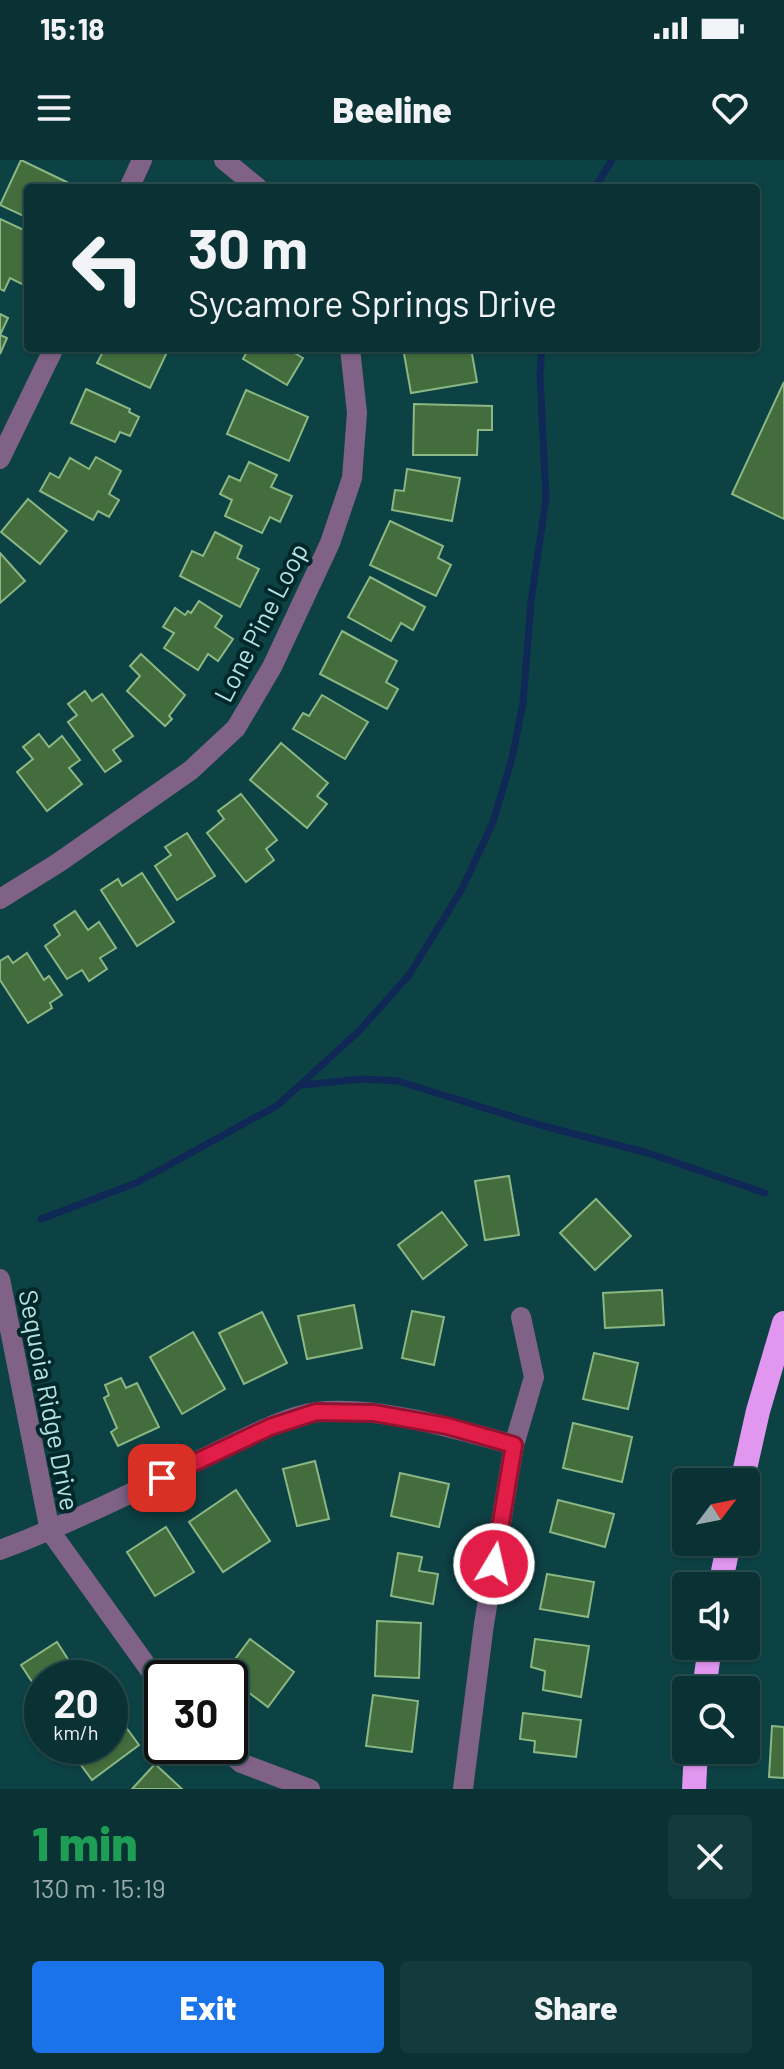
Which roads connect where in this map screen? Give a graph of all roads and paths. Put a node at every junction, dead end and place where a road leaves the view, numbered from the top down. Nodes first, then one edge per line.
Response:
1 (142, 160) edge
2 (224, 160) edge
3 (131, 184) edge
4 (253, 184) edge
5 (52, 352) edge
6 (350, 352) edge
7 (0, 459) edge
8 (0, 899) edge
9 (0, 1279) edge
10 (521, 1317) dead end
11 (784, 1323) edge
12 (514, 1445) junction
13 (745, 1468) edge
14 (50, 1531) junction
15 (0, 1550) edge
16 (144, 1662) edge
17 (244, 1764) edge
18 (695, 1764) edge
19 (310, 1789) edge
20 (463, 1789) edge
21 (694, 1789) edge

1 - 3 street
2 - 4 street
5 - 7 street
6 - 8 street, Lone Pine Loop
9 - 14 street, Sequoia Ridge Drive
10 - 12 street
11 - 13 highway
12 - 14 street
12 - 20 street
14 - 15 street
14 - 16 street, Sequoia Ridge Drive
17 - 19 street
18 - 21 highway

